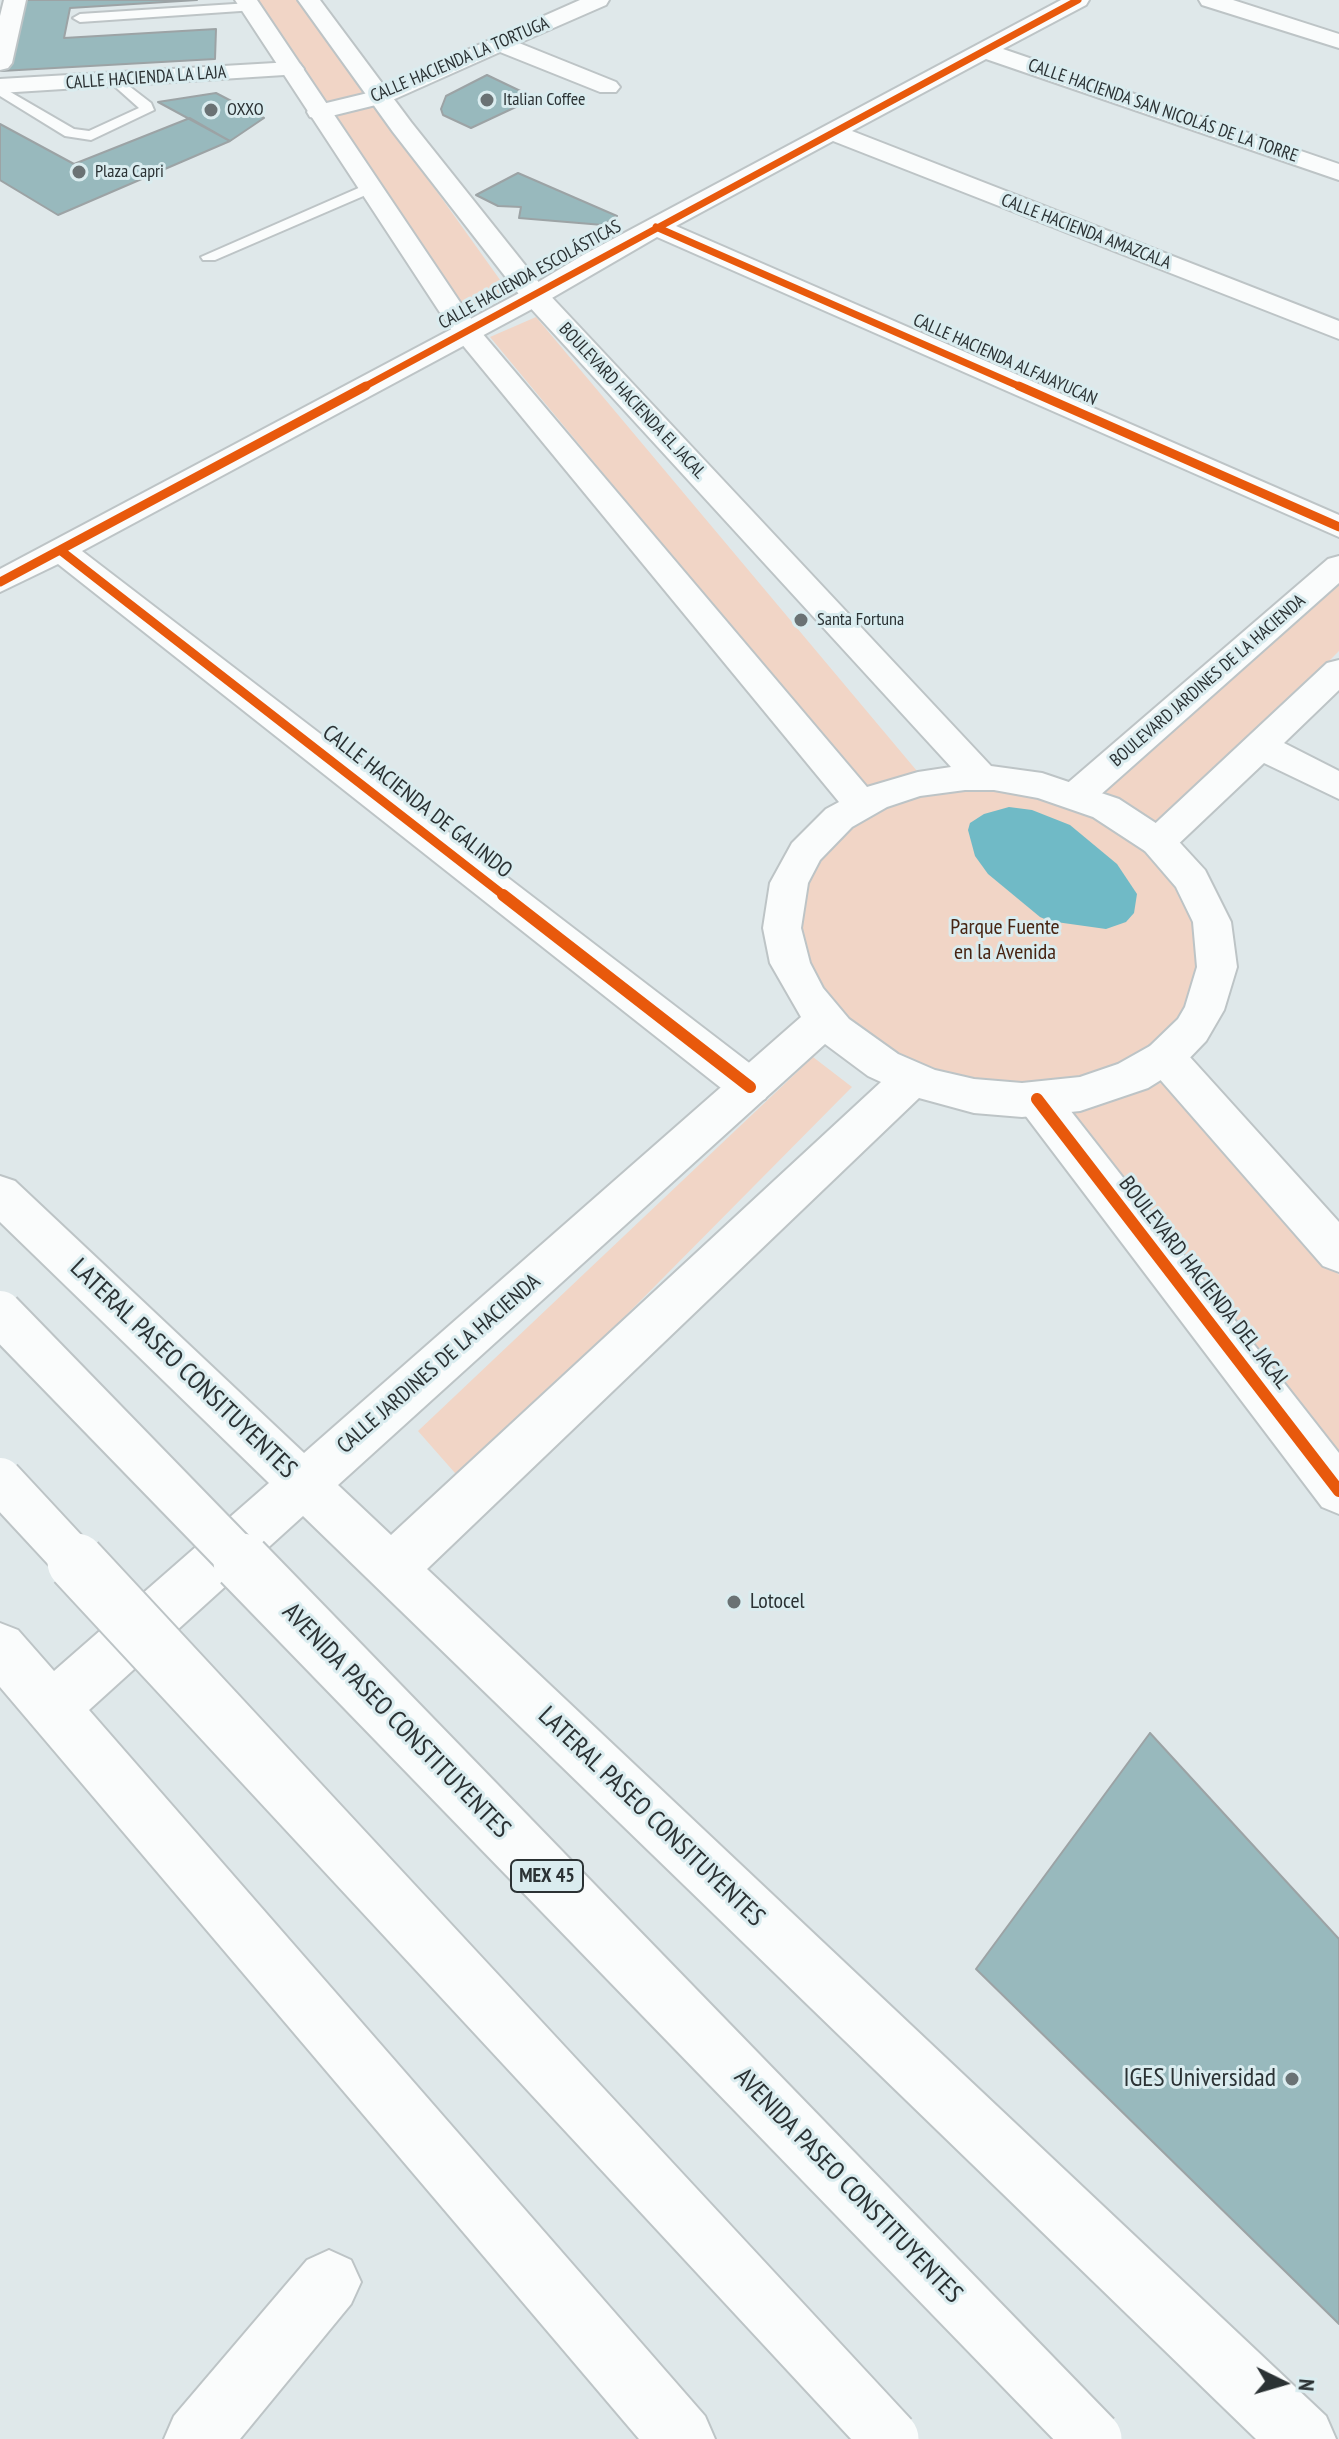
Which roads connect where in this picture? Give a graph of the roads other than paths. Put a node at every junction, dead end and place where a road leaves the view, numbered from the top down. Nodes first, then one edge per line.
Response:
1 (15, 0) edge
2 (309, 0) edge
3 (541, 0) edge
4 (598, 0) edge
5 (1078, 0) edge
6 (1210, 0) edge
7 (248, 4) edge
8 (80, 18) dead end
9 (557, 18) junction
10 (1339, 41) edge
11 (503, 45) junction
12 (986, 51) junction
13 (0, 63) edge
14 (292, 69) junction
15 (116, 80) junction
16 (608, 87) dead end
17 (0, 88) edge
18 (380, 97) junction
19 (319, 112) junction
20 (832, 132) junction
21 (1339, 172) edge
22 (370, 188) junction
23 (656, 227) junction
24 (209, 257) dead end
25 (535, 296) junction
26 (466, 331) junction
27 (1339, 331) edge
28 (1339, 527) edge
29 (60, 550) junction
30 (1339, 566) edge
31 (0, 582) edge
32 (1339, 671) edge
33 (1262, 747) junction
34 (982, 778) junction
35 (1339, 786) edge
36 (1076, 796) junction
37 (861, 804) junction
38 (1158, 842) junction
39 (825, 1020) junction
40 (1165, 1057) junction
41 (913, 1078) junction
42 (750, 1087) junction
43 (1037, 1099) junction
44 (0, 1194) edge
45 (1339, 1253) edge
46 (0, 1313) edge
47 (0, 1480) edge
48 (304, 1483) junction
49 (1339, 1491) edge
50 (391, 1569) junction
51 (0, 1648) edge
52 (52, 1708) junction
53 (329, 2282) dead end
54 (197, 2439) edge
55 (682, 2439) edge
56 (890, 2439) edge
57 (1093, 2439) edge
58 (1303, 2439) edge

1 - 13 main road
2 - 18 main road, BOULEVARD HACIENDA EL JACAL
3 - 9 main road
4 - 9 main road, CALLE HACIENDA LA TORTUGA
5 - 12 main road, CALLE HACIENDA ESCOLÁSTICAS
6 - 10 main road
7 - 8 lane
7 - 14 main road
9 - 11 main road, CALLE HACIENDA LA TORTUGA
11 - 16 main road
11 - 18 main road, CALLE HACIENDA LA TORTUGA
12 - 20 main road, CALLE HACIENDA ESCOLÁSTICAS
12 - 21 main road, CALLE HACIENDA SAN NICOLÁS DE LA TORRE
14 - 15 main road, CALLE HACIENDA LA LAJA
14 - 19 main road
15 - 17 main road, CALLE HACIENDA LA LAJA
15 - 17 lane
18 - 19 main road, CALLE HACIENDA LA TORTUGA
18 - 25 main road, BOULEVARD HACIENDA EL JACAL
19 - 22 main road
20 - 23 main road, CALLE HACIENDA ESCOLÁSTICAS
20 - 27 main road, CALLE HACIENDA AMAZCALA
22 - 24 lane
22 - 26 main road
23 - 25 main road, CALLE HACIENDA ESCOLÁSTICAS
23 - 28 main road, CALLE HACIENDA ALFAJAYUCAN
25 - 26 main road, CALLE HACIENDA ESCOLÁSTICAS
25 - 34 main road, BOULEVARD HACIENDA EL JACAL
26 - 29 main road, CALLE HACIENDA ESCOLÁSTICAS
26 - 37 main road
29 - 31 main road, CALLE HACIENDA ESCOLÁSTICAS
29 - 42 main road, CALLE HACIENDA DE GALINDO
30 - 36 main road, BOULEVARD JARDINES DE LA HACIENDA
32 - 33 main road
33 - 35 main road
33 - 38 main road
34 - 36 main road
34 - 37 main road
36 - 38 main road
37 - 39 main road
38 - 40 main road
39 - 41 main road
39 - 42 main road, CALLE JARDINES DE LA HACIENDA
40 - 43 main road
40 - 45 main road
41 - 43 main road
41 - 50 main road
42 - 48 main road, CALLE JARDINES DE LA HACIENDA
43 - 49 main road, BOULEVARD HACIENDA DEL JACAL
44 - 48 main road, LATERAL PASEO CONSITUYENTES
46 - 57 main road, AVENIDA PASEO CONSTITUYENTES / MEX 45, bridge
47 - 56 main road, bridge
48 - 50 main road, LATERAL PASEO CONSITUYENTES
48 - 52 main road, CALLE JARDINES DE LA HACIENDA
50 - 58 main road, LATERAL PASEO CONSITUYENTES
51 - 52 main road
52 - 55 main road
53 - 54 main road

